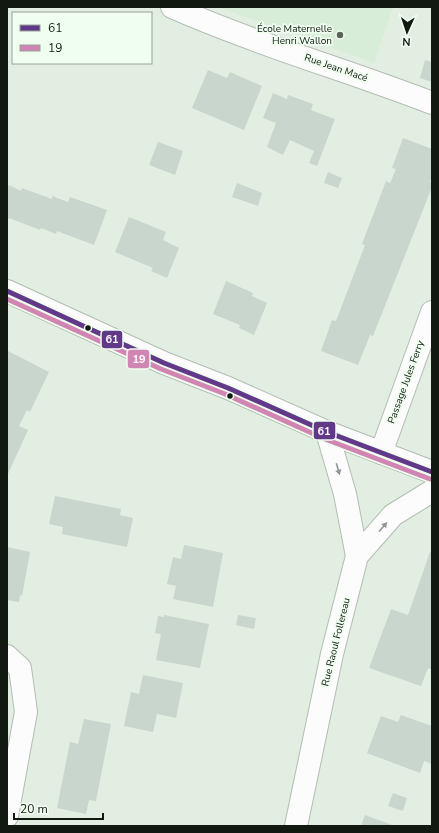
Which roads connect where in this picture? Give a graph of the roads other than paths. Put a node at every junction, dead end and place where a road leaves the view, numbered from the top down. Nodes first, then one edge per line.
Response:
1 (172, 7) edge
2 (432, 103) edge
3 (7, 291) edge
4 (432, 312) edge
5 (327, 432) junction
6 (381, 453) junction
7 (432, 472) edge
8 (432, 491) edge
9 (357, 556) junction
10 (7, 656) edge
11 (7, 816) edge
12 (296, 826) edge

1 - 2 street, Rue Jean Macé
3 - 5 street
4 - 6 street, Passage Jules Ferry
5 - 6 street
5 -> 9 street
6 - 7 street
9 -> 8 street, Rue Raoul Follereau
9 - 12 street, Rue Raoul Follereau
10 - 11 street

